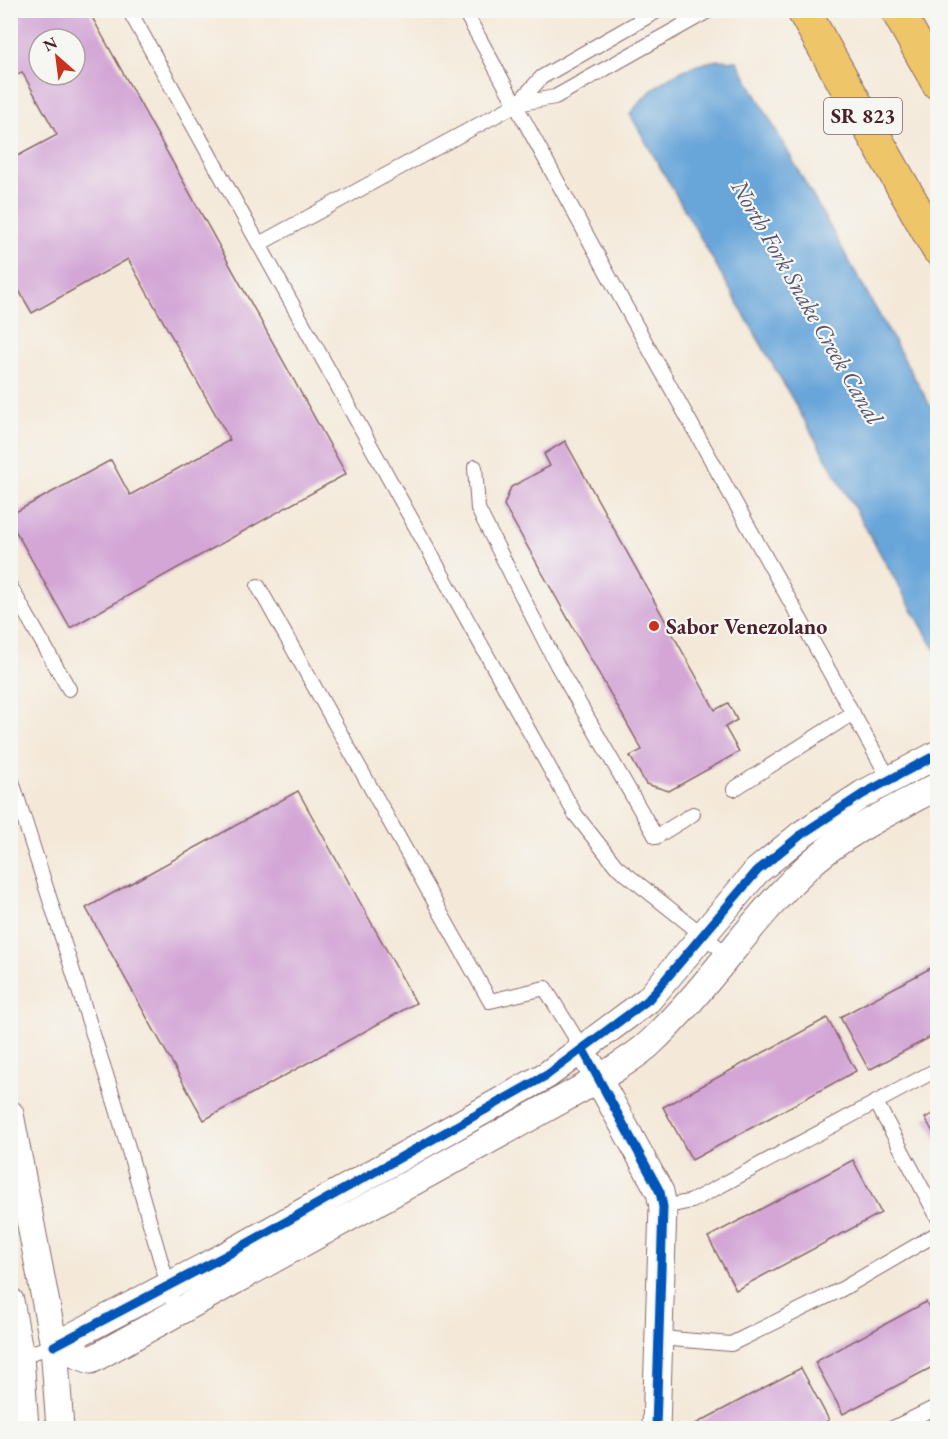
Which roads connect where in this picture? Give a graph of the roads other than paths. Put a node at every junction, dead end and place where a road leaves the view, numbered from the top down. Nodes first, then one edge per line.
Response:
1 (129, 10) edge
2 (465, 10) edge
3 (659, 10) edge
4 (710, 10) edge
5 (803, 10) edge
6 (897, 10) edge
7 (938, 83) edge
8 (517, 104) junction
9 (259, 244) junction
10 (938, 249) edge
11 (475, 467) dead end
12 (10, 586) edge
13 (258, 586) dead end
14 (69, 689) dead end
15 (853, 713) junction
16 (938, 754) edge
17 (10, 775) edge
18 (890, 780) junction
19 (938, 786) edge
20 (734, 789) dead end
21 (693, 814) dead end
22 (703, 935) junction
23 (728, 955) junction
24 (583, 1050) junction
25 (938, 1070) edge
26 (599, 1079) junction
27 (876, 1102) junction
28 (10, 1114) edge
29 (663, 1207) junction
30 (938, 1218) edge
31 (938, 1233) edge
32 (169, 1285) junction
33 (10, 1301) edge
34 (176, 1313) junction
35 (660, 1338) junction
36 (54, 1346) junction
37 (20, 1356) junction
38 (938, 1406) edge
39 (25, 1428) edge
40 (60, 1428) edge
41 (656, 1428) edge
42 (893, 1428) edge

1 - 9 lane
2 - 8 lane
3 - 8 lane
4 - 8 lane
5 - 10 highway, SR 823
6 - 7 highway
8 - 9 lane
8 - 15 lane
9 - 22 lane
11 - 21 lane
12 - 14 lane
13 - 24 lane
15 - 18 lane
15 - 20 lane
16 - 18 street
17 - 32 lane
18 - 22 street
19 - 23 street
22 - 23 lane
22 - 24 street
23 - 26 street
24 - 26 street
24 - 32 street
25 - 27 lane
26 - 29 street
26 - 34 street
27 - 29 lane
27 - 30 lane
28 - 36 street
29 - 35 street
31 - 35 lane
32 - 34 lane
32 - 36 street
33 - 37 street
34 - 36 street
35 - 41 street
36 - 37 lane
36 - 40 street
37 - 39 street
38 - 42 lane

